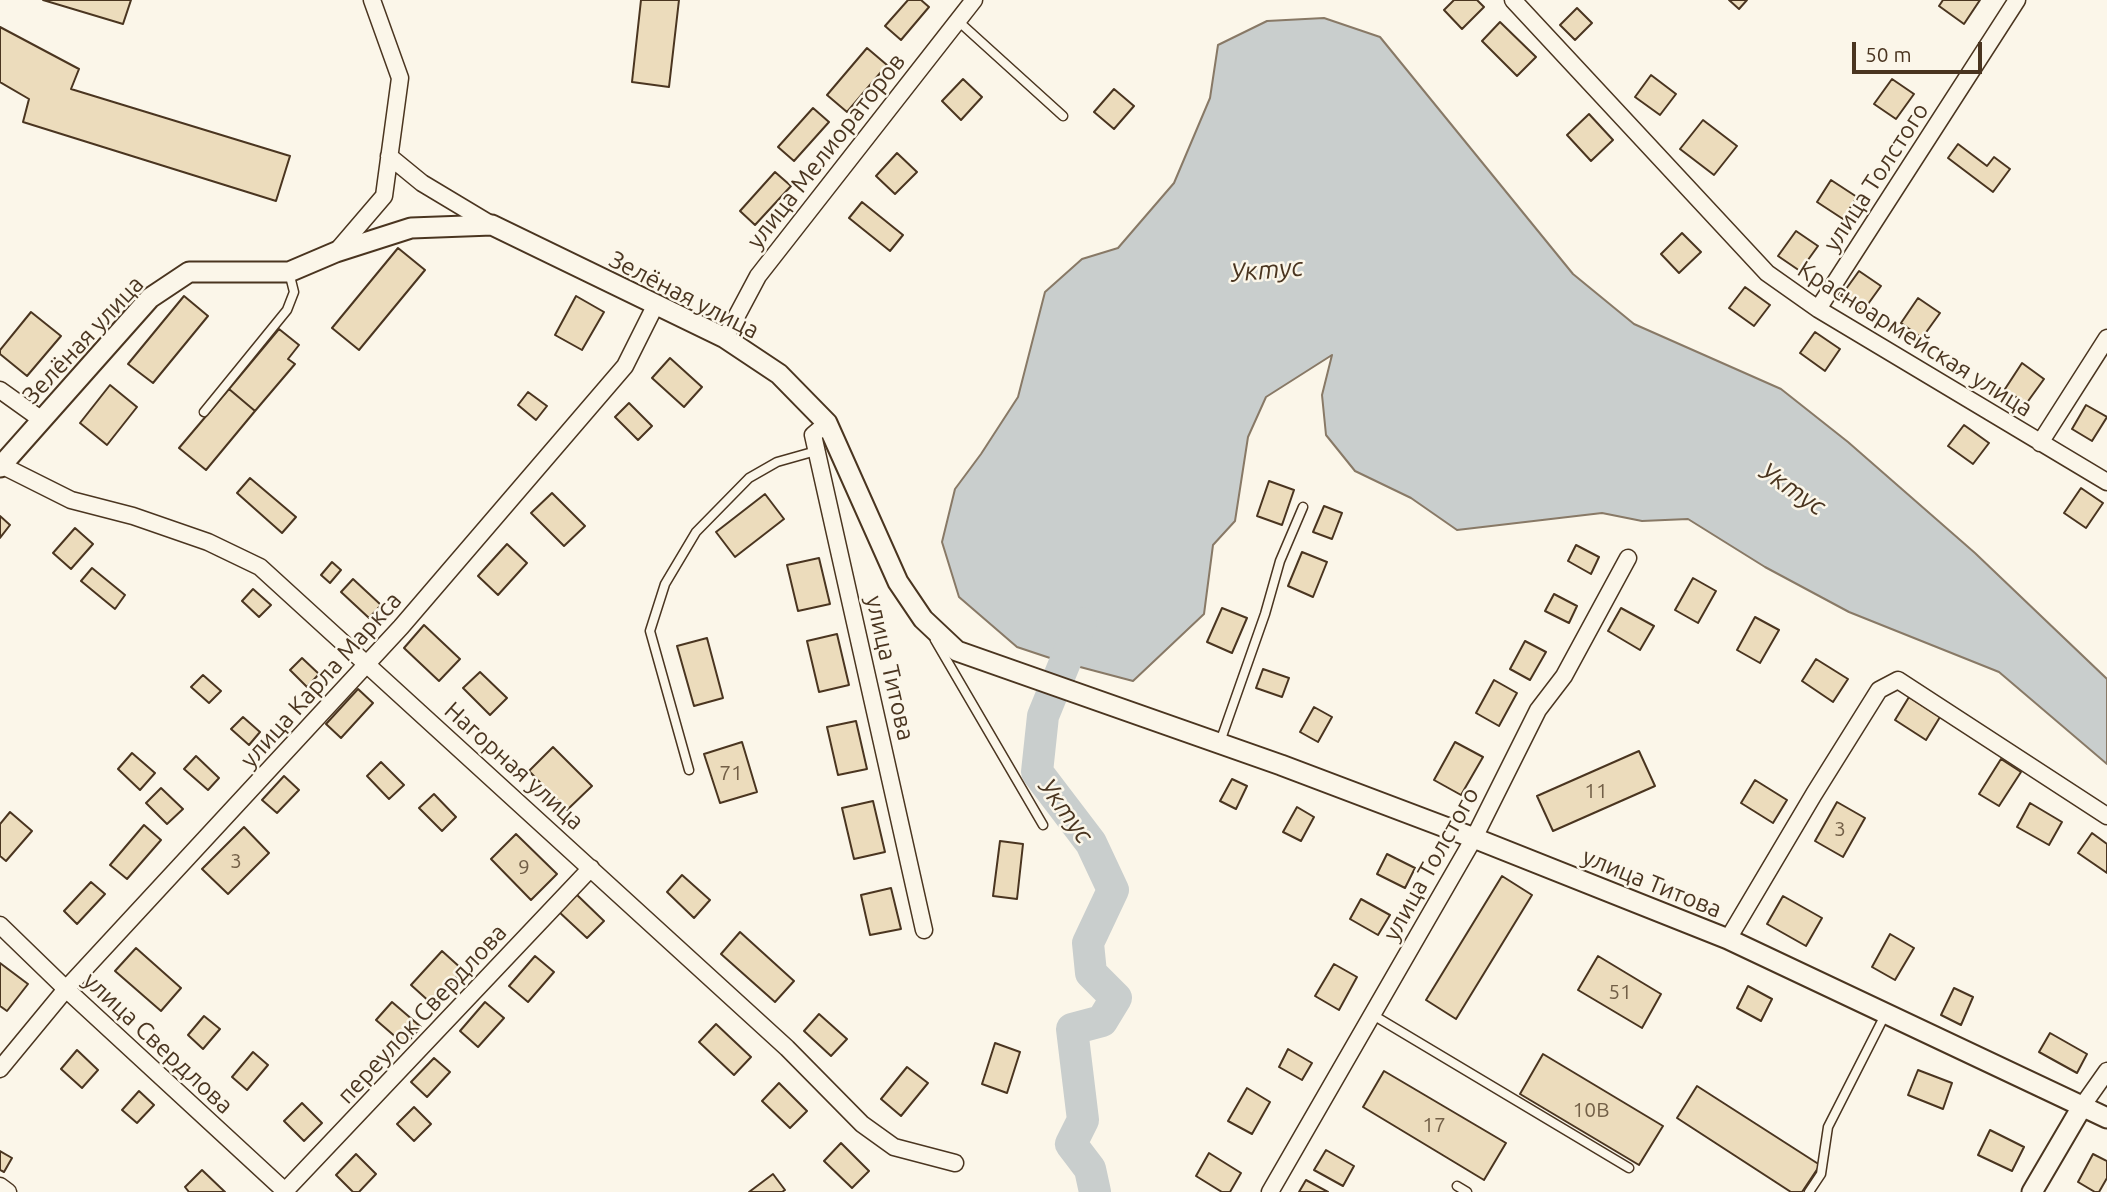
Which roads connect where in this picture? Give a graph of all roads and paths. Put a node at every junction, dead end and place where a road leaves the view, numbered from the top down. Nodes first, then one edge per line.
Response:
1 (372, 0) edge
2 (974, 0) edge
3 (2017, 0) edge
4 (1518, 2) edge
5 (957, 20) junction
6 (1063, 116) dead end
7 (389, 156) junction
8 (492, 225) junction
9 (336, 251) junction
10 (289, 272) junction
11 (655, 306) junction
12 (1818, 309) junction
13 (725, 338) junction
14 (2107, 338) edge
15 (0, 390) edge
16 (204, 412) dead end
17 (42, 420) junction
18 (827, 423) junction
19 (2040, 443) junction
20 (816, 451) junction
21 (1, 466) edge
22 (2107, 482) edge
23 (1303, 507) dead end
24 (1628, 558) dead end
25 (923, 619) junction
26 (957, 651) joint
27 (368, 664) junction
28 (1219, 743) junction
29 (689, 770) dead end
30 (2107, 816) edge
31 (1043, 825) dead end
32 (1474, 838) junction
33 (592, 868) junction
34 (0, 925) edge
35 (924, 930) dead end
36 (1728, 939) junction
37 (66, 989) junction
38 (1886, 1013) junction
39 (1373, 1015) junction
40 (0, 1069) edge
41 (2107, 1071) edge
42 (2083, 1105) junction
43 (2107, 1118) edge
44 (955, 1163) dead end
45 (1629, 1168) dead end
46 (0, 1186) edge
47 (1457, 1186) dead end
48 (285, 1191) edge
49 (8, 1192) edge
50 (1270, 1192) edge
51 (1467, 1192) edge
52 (1810, 1192) edge
53 (2032, 1192) edge

1 - 7 street
2 - 5 street, улица Мелиораторов
3 - 12 street, улица Толстого
4 - 12 street, Красноармейская улица
5 - 6 lane
5 - 13 street, улица Мелиораторов
7 - 8 street
7 - 9 street
8 - 9 street, Зелёная улица
8 - 11 street, Зелёная улица
9 - 10 street, Зелёная улица
10 - 16 lane
10 - 17 street, Зелёная улица
11 - 13 street, Зелёная улица
11 - 27 street, улица Карла Маркса
12 - 19 street, Красноармейская улица
13 - 18 street, Зелёная улица
14 - 19 street
15 - 17 street
17 - 21 street, Зелёная улица
18 - 20 street
18 - 25 street, Зелёная улица
19 - 22 street, Красноармейская улица
20 - 29 lane
20 - 35 street, улица Титова
21 - 27 street, Нагорная улица
23 - 28 lane
24 - 32 street, улица Толстого
25 - 26 street, Зелёная улица
25 - 31 lane
26 - 28 street, улица Титова
27 - 33 street, Нагорная улица
27 - 37 street, улица Карла Маркса
28 - 32 street, улица Титова
30 - 36 street
32 - 36 street, улица Титова
32 - 39 street, улица Толстого
33 - 44 street, Нагорная улица
33 - 48 street, переулок Свердлова
34 - 37 street, улица Свердлова
36 - 38 street, улица Титова
37 - 40 street, улица Карла Маркса
37 - 48 street, улица Свердлова
38 - 42 street, улица Титова
38 - 52 lane
39 - 45 lane
39 - 50 street, улица Толстого
41 - 42 street
42 - 43 street, улица Титова
42 - 53 street
46 - 49 street
47 - 51 lane

